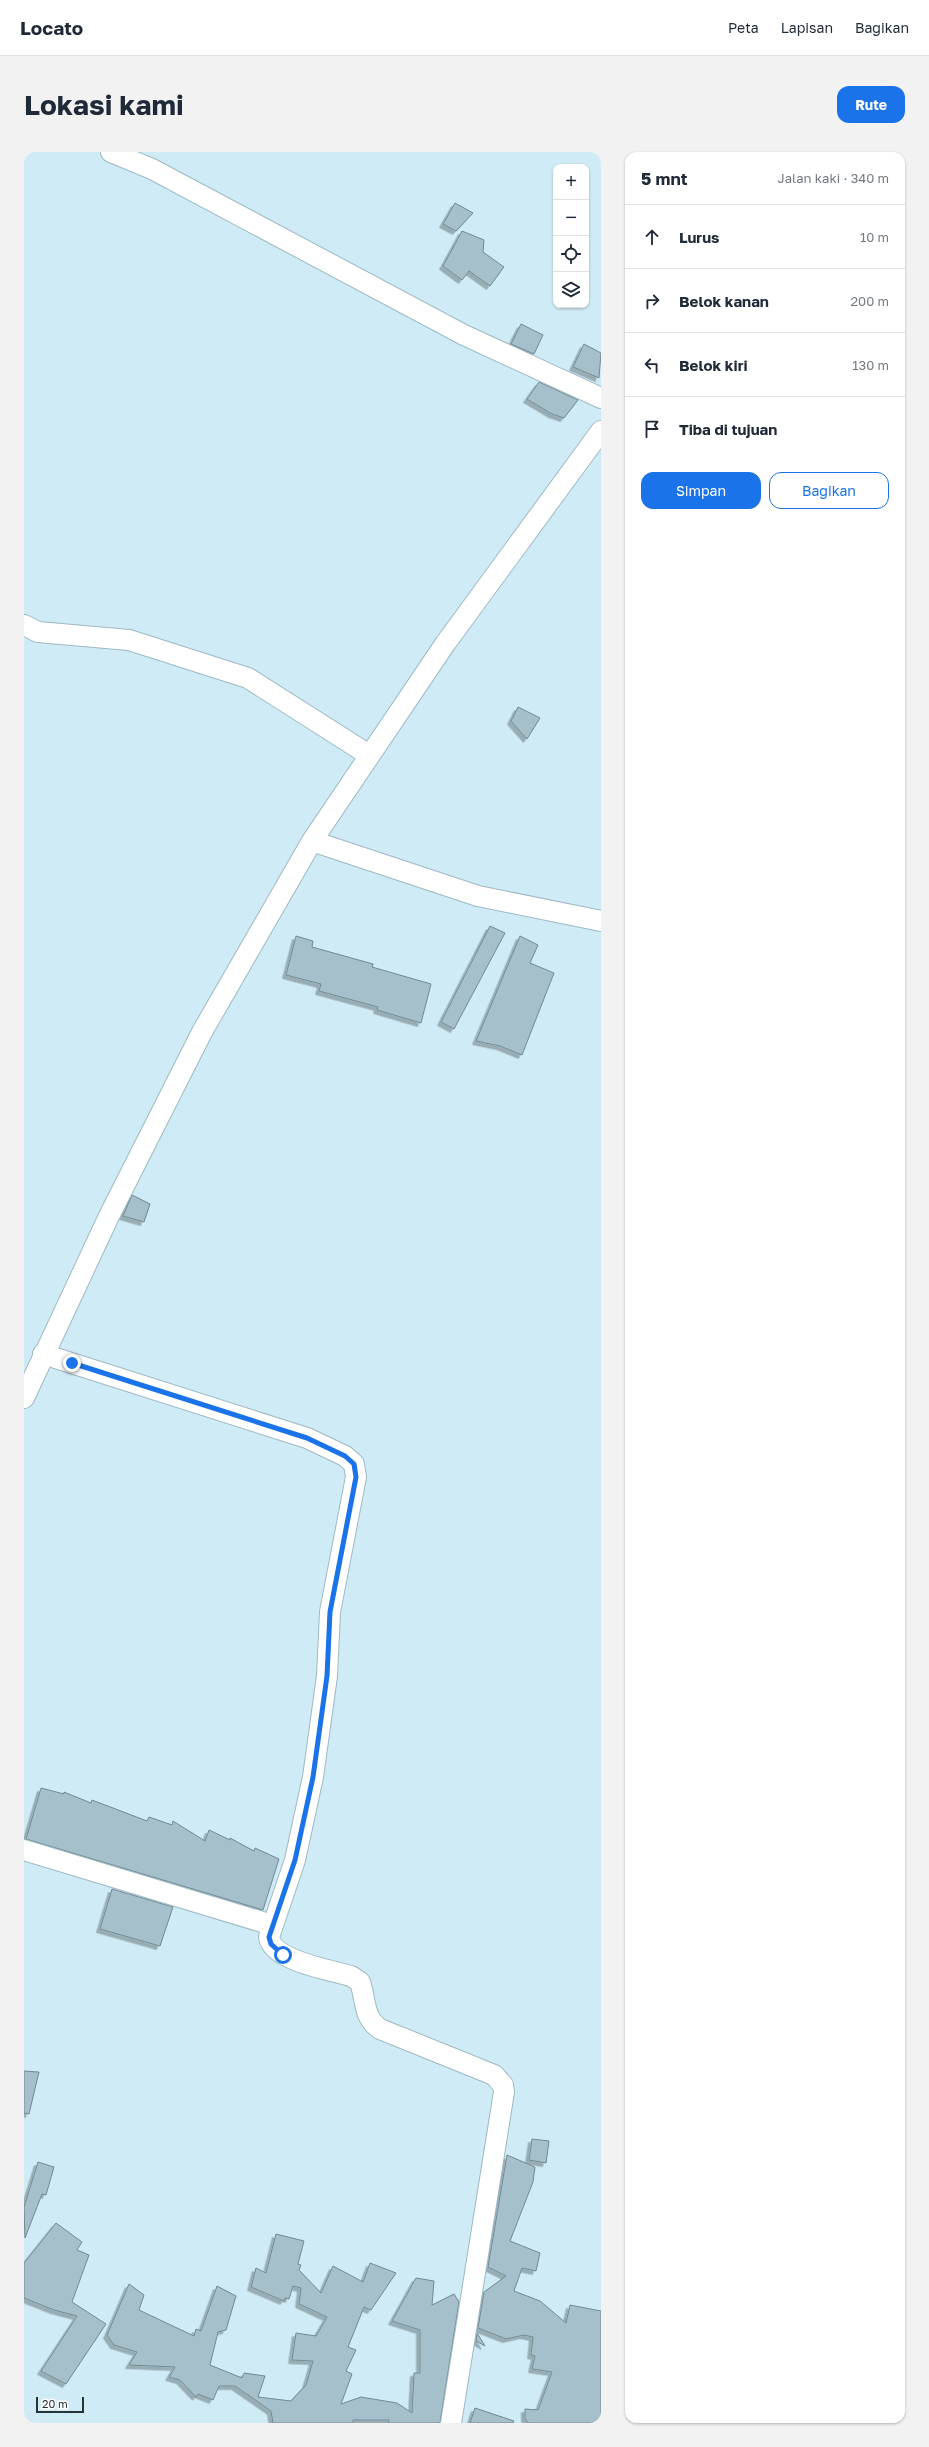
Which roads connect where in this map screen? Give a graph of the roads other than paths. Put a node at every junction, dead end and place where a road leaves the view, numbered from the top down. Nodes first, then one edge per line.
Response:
1 (111, 152) edge
2 (601, 398) edge
3 (601, 431) edge
4 (24, 625) edge
5 (369, 755) junction
6 (312, 841) junction
7 (601, 921) edge
8 (43, 1354) junction
9 (24, 1398) edge
10 (24, 1850) edge
11 (272, 1925) junction
12 (451, 2423) edge

1 - 2 street
3 - 5 street
4 - 5 street
5 - 6 street
6 - 7 street
6 - 8 street
8 - 9 street
8 - 11 street
10 - 11 street
11 - 12 street

